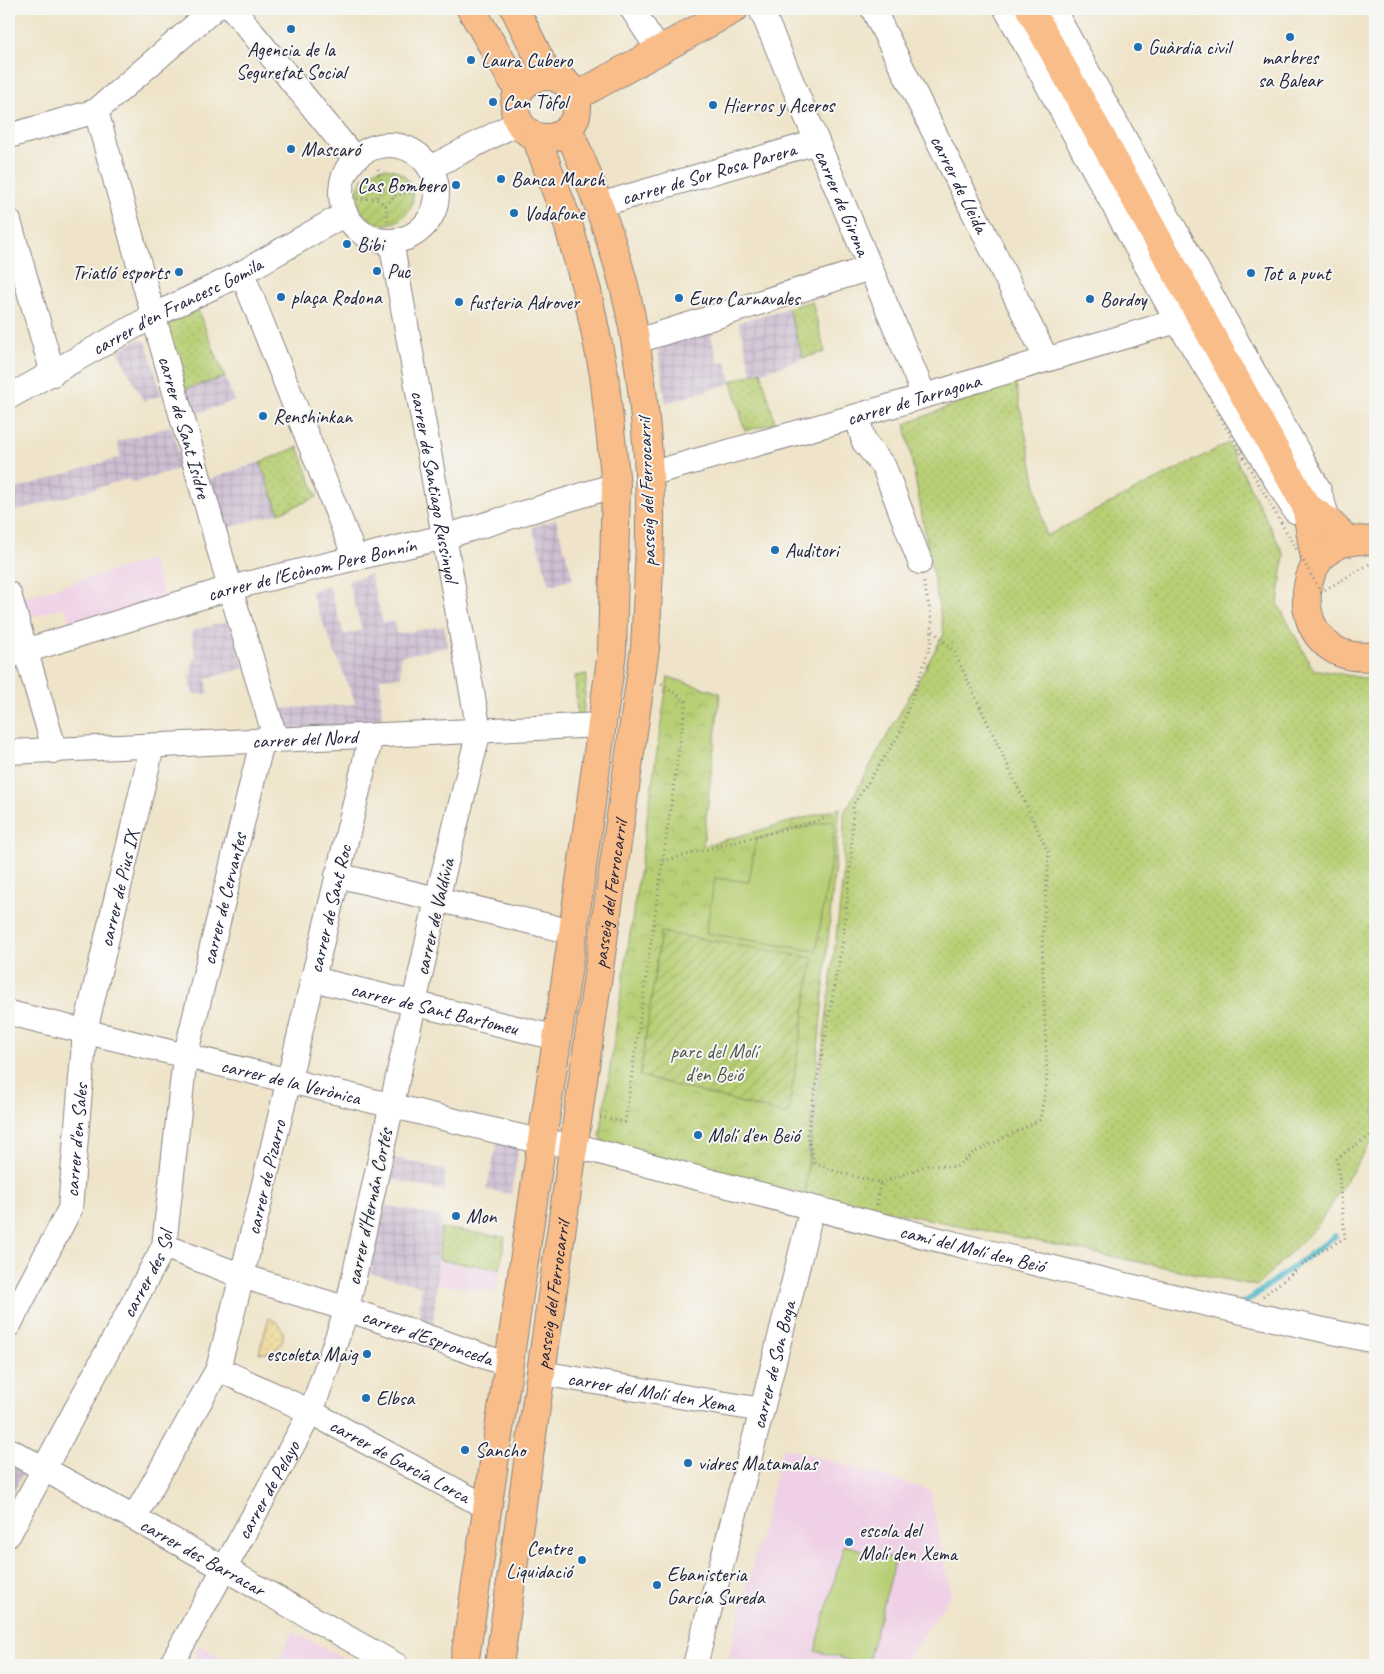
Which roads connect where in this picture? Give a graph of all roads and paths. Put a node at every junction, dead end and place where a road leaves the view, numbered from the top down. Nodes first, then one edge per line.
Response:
1 (214, 9) edge
2 (233, 9) edge
3 (471, 9) edge
4 (515, 9) edge
5 (632, 9) edge
6 (734, 9) edge
7 (761, 9) edge
8 (873, 9) edge
9 (1006, 9) edge
10 (1030, 9) edge
11 (1053, 9) edge
12 (659, 51) junction
13 (548, 76) junction
14 (519, 92) junction
15 (575, 97) junction
16 (96, 111) junction
17 (528, 129) junction
18 (568, 129) junction
19 (9, 136) edge
20 (817, 142) junction
21 (355, 159) junction
22 (430, 168) junction
23 (378, 169) dead end
24 (384, 189) junction
25 (413, 192) dead end
26 (394, 196) junction
27 (375, 198) junction
28 (599, 205) junction
29 (386, 206) junction
30 (351, 207) junction
31 (9, 221) edge
32 (390, 233) junction
33 (870, 268) junction
34 (242, 273) junction
35 (153, 316) junction
36 (1177, 321) junction
37 (634, 342) junction
38 (1046, 358) junction
39 (53, 374) junction
40 (924, 395) junction
41 (9, 398) edge
42 (1212, 401) dead end
43 (857, 416) junction
44 (649, 474) junction
45 (616, 485) junction
46 (1315, 519) junction
47 (444, 537) junction
48 (1362, 542) edge
49 (355, 557) junction
50 (1375, 561) edge
51 (920, 562) joint
52 (1316, 564) junction
53 (230, 588) junction
54 (9, 594) edge
55 (932, 629) junction
56 (17, 653) edge
57 (1372, 659) edge
58 (642, 670) junction
59 (602, 725) junction
60 (479, 731) junction
61 (371, 736) junction
62 (269, 741) junction
63 (152, 747) junction
64 (55, 751) junction
65 (9, 752) edge
66 (827, 818) dead end
67 (663, 861) junction
68 (337, 875) junction
69 (437, 899) junction
70 (573, 932) junction
71 (313, 979) junction
72 (414, 1002) junction
73 (9, 1014) edge
74 (85, 1031) junction
75 (557, 1038) junction
76 (185, 1057) junction
77 (290, 1080) junction
78 (391, 1104) junction
79 (578, 1114) junction
80 (1375, 1129) edge
81 (542, 1142) junction
82 (573, 1145) junction
83 (880, 1183) junction
84 (812, 1208) junction
85 (874, 1222) junction
86 (164, 1246) junction
87 (242, 1276) junction
88 (347, 1309) junction
89 (1241, 1313) junction
90 (9, 1325) edge
91 (1375, 1341) edge
92 (509, 1365) junction
93 (218, 1369) junction
94 (541, 1373) junction
95 (762, 1410) junction
96 (310, 1412) junction
97 (9, 1450) edge
98 (43, 1470) junction
99 (488, 1508) junction
100 (134, 1518) junction
101 (9, 1534) edge
102 (224, 1569) junction
103 (171, 1665) edge
104 (396, 1665) edge
105 (464, 1665) edge
106 (499, 1665) edge
107 (695, 1665) edge

1 - 16 street
2 - 21 street
3 - 14 main road
4 - 13 main road
5 - 12 street
6 - 12 main road
7 - 20 street, carrer de Girona
8 - 38 street, carrer de Lleida
9 - 36 street
10 - 46 main road
11 - 46 street
12 - 15 main road
13 - 14 main road
13 - 15 main road
14 - 17 main road
15 - 18 main road
16 - 19 street
16 - 35 street, carrer de Sant Isidre
17 - 18 main road
17 - 22 street
17 - 45 main road, passeig del Ferrocarril
18 - 28 main road, passeig del Ferrocarril
20 - 28 street, carrer de Sor Rosa Parera
20 - 33 street, carrer de Girona
21 - 22 street
21 - 30 street
22 - 32 street
23 - 24 path
24 - 26 path
24 - 27 path
25 - 26 path
26 - 29 path
27 - 29 path
27 - 30 path
28 - 37 main road, passeig del Ferrocarril
29 - 32 path
30 - 32 street
30 - 34 street, carrer d'en Francesc Gomila
31 - 39 street
32 - 47 street, carrer de Santiago Russinyol
33 - 37 street
33 - 40 street, carrer de Girona
34 - 35 street, carrer d'en Francesc Gomila
34 - 49 street
35 - 39 street, carrer d'en Francesc Gomila
35 - 53 street, carrer de Sant Isidre
36 - 38 street, carrer de Tarragona
36 - 46 street
37 - 44 main road, passeig del Ferrocarril
38 - 40 street, carrer de Tarragona
39 - 41 street, carrer d'en Francesc Gomila
40 - 43 street, carrer de Tarragona
42 - 50 path, bridge
43 - 44 street, carrer de Tarragona
43 - 51 street
44 - 58 main road, passeig del Ferrocarril
45 - 47 street, carrer de l'Ecònom Pere Bonnín
45 - 59 main road, passeig del Ferrocarril
46 - 48 main road
46 - 52 main road
47 - 49 street, carrer de l'Ecònom Pere Bonnín
47 - 60 street, carrer de Santiago Russinyol
48 - 52 main road
49 - 53 street, carrer de l'Ecònom Pere Bonnín
51 - 55 path
52 - 57 main road
53 - 56 street, carrer de l'Ecònom Pere Bonnín
53 - 62 street, carrer de Sant Isidre
54 - 56 street
55 - 83 path
55 - 83 path
56 - 64 street
58 - 67 path
58 - 79 main road, passeig del Ferrocarril
59 - 60 street, carrer del Nord
59 - 70 main road, passeig del Ferrocarril
60 - 61 street, carrer del Nord
60 - 69 street, carrer de Valdívia
61 - 62 street, carrer del Nord
61 - 68 street, carrer de Sant Roc
62 - 63 street, carrer del Nord
62 - 76 street, carrer de Cervantes
63 - 64 street, carrer del Nord
63 - 74 street, carrer de Pius IX
64 - 65 street, carrer del Nord
66 - 67 path
67 - 79 path
68 - 69 street
68 - 71 street, carrer de Sant Roc
69 - 70 street
69 - 72 street, carrer de Valdívia
70 - 75 main road, passeig del Ferrocarril
71 - 72 street, carrer de Sant Bartomeu
71 - 77 street, carrer de Sant Roc
72 - 75 street, carrer de Sant Bartomeu
72 - 78 street, carrer de Valdívia
73 - 74 street, carrer de la Verònica
74 - 76 street, carrer de la Verònica
74 - 90 street, carrer d'en Sales
75 - 81 main road, passeig del Ferrocarril
76 - 77 street, carrer de la Verònica
76 - 86 street, carrer des Sol
77 - 78 street, carrer de la Verònica
77 - 87 street, carrer de Pizarro
78 - 81 street, carrer de la Verònica
78 - 88 street, carrer d'Hernán Cortés
79 - 82 main road, passeig del Ferrocarril
80 - 89 path
81 - 82 street, carrer de la Verònica
81 - 92 main road, passeig del Ferrocarril
82 - 84 street, camí del Molí den Beió
82 - 94 main road, passeig del Ferrocarril
83 - 85 path
84 - 85 street, camí del Molí den Beió
84 - 95 street, carrer de Son Boga
85 - 89 street, camí del Molí den Beió
86 - 87 street, carrer d'Espronceda
86 - 98 street, carrer des Sol
87 - 88 street, carrer d'Espronceda
87 - 93 street, carrer de Pizarro
88 - 92 street, carrer d'Espronceda
88 - 96 street, carrer d'Hernán Cortés
89 - 91 street, camí del Molí den Beió
92 - 99 main road, passeig del Ferrocarril
93 - 96 street, carrer de García Lorca
93 - 100 street, carrer de Pizarro
94 - 95 street, carrer del Molí den Xema
94 - 106 main road, passeig del Ferrocarril
95 - 107 street, carrer de Son Boga
96 - 99 street, carrer de García Lorca
96 - 102 street, carrer de Pelayo
97 - 98 street, carrer des Barracar
98 - 100 street, carrer des Barracar
98 - 101 street, carrer des Sol
99 - 105 main road, passeig del Ferrocarril
100 - 102 street, carrer des Barracar
102 - 103 street, carrer de Pelayo
102 - 104 street, carrer des Barracar

